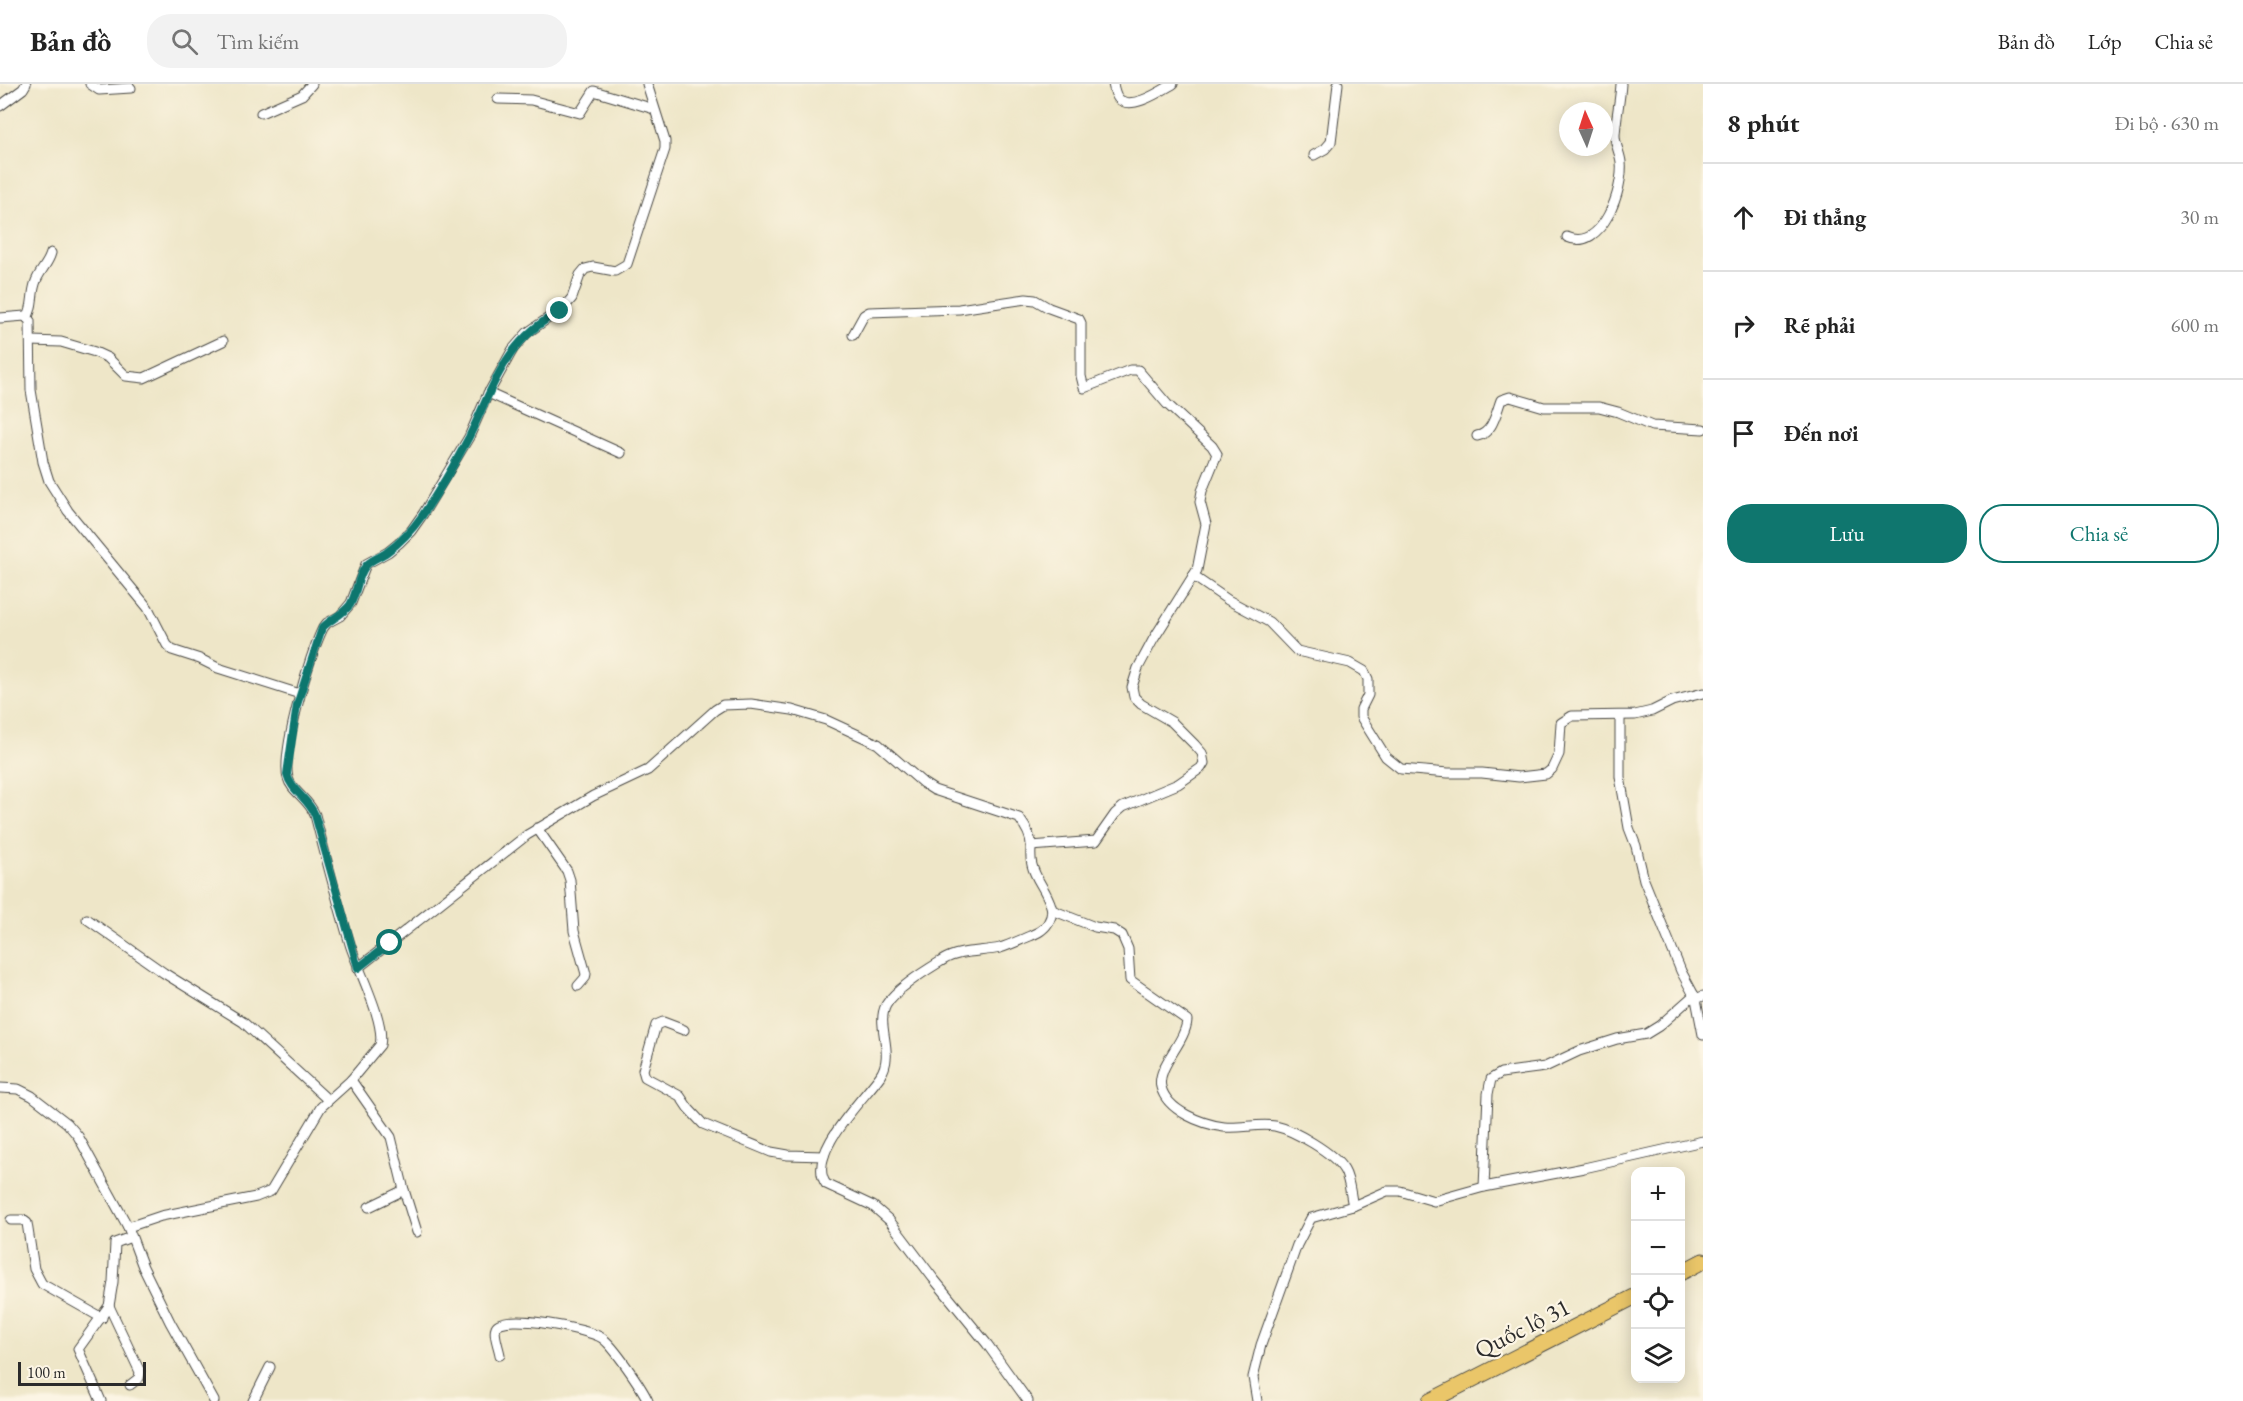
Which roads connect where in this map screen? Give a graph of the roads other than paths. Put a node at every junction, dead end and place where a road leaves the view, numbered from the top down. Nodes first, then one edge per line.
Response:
1 (26, 84) edge
2 (90, 84) edge
3 (312, 84) edge
4 (647, 84) edge
5 (1113, 84) edge
6 (1173, 84) edge
7 (1338, 84) edge
8 (1621, 84) edge
9 (131, 88) dead end
10 (498, 99) dead end
11 (0, 106) edge
12 (654, 109) junction
13 (261, 113) dead end
14 (1314, 155) dead end
15 (1567, 237) dead end
16 (51, 253) dead end
17 (0, 318) edge
18 (27, 318) junction
19 (853, 335) dead end
20 (30, 341) junction
21 (223, 341) dead end
22 (488, 393) junction
23 (1703, 429) edge
24 (1477, 436) dead end
25 (621, 453) dead end
26 (1193, 576) junction
27 (1703, 693) edge
28 (300, 694) junction
29 (1620, 716) junction
30 (537, 828) junction
31 (1031, 846) junction
32 (1052, 910) junction
33 (87, 919) dead end
34 (358, 968) junction
35 (578, 986) dead end
36 (1698, 997) edge
37 (684, 1030) dead end
38 (1703, 1035) edge
39 (351, 1080) junction
40 (0, 1088) edge
41 (328, 1100) junction
42 (1703, 1141) edge
43 (824, 1156) junction
44 (1484, 1187) junction
45 (404, 1190) junction
46 (1353, 1206) junction
47 (369, 1207) dead end
48 (11, 1220) dead end
49 (128, 1227) junction
50 (417, 1232) dead end
51 (131, 1238) junction
52 (1703, 1261) edge
53 (1685, 1270) edge
54 (1631, 1298) edge
55 (109, 1306) junction
56 (102, 1318) junction
57 (500, 1354) dead end
58 (270, 1367) dead end
59 (130, 1385) dead end
60 (101, 1401) edge
61 (214, 1401) edge
62 (253, 1401) edge
63 (648, 1401) edge
64 (1028, 1401) edge
65 (1257, 1401) edge
66 (1430, 1401) edge

1 - 11 street
2 - 9 street
3 - 13 street
4 - 12 street
5 - 6 street
7 - 14 street
8 - 15 street
10 - 12 street
12 - 22 street
16 - 18 street
17 - 18 street
18 - 20 street
19 - 26 street
20 - 21 street
20 - 28 street
22 - 25 street
22 - 28 street
23 - 24 street
26 - 29 street
26 - 31 street
27 - 29 street
28 - 34 street
29 - 36 street
30 - 31 street
30 - 34 street
30 - 35 street
31 - 32 street
32 - 43 street
32 - 46 street
33 - 41 street
34 - 39 street
36 - 38 street
36 - 44 street
37 - 43 street
39 - 41 street
39 - 45 street
40 - 49 street
41 - 49 street
42 - 44 street
43 - 64 street
44 - 46 street
45 - 47 street
45 - 50 street
46 - 65 street
48 - 56 street
49 - 51 street
51 - 55 street
51 - 61 street
52 - 53 highway
54 - 66 highway, Quốc lộ 31
55 - 56 street
55 - 59 street
56 - 60 street
57 - 63 street
58 - 62 street

